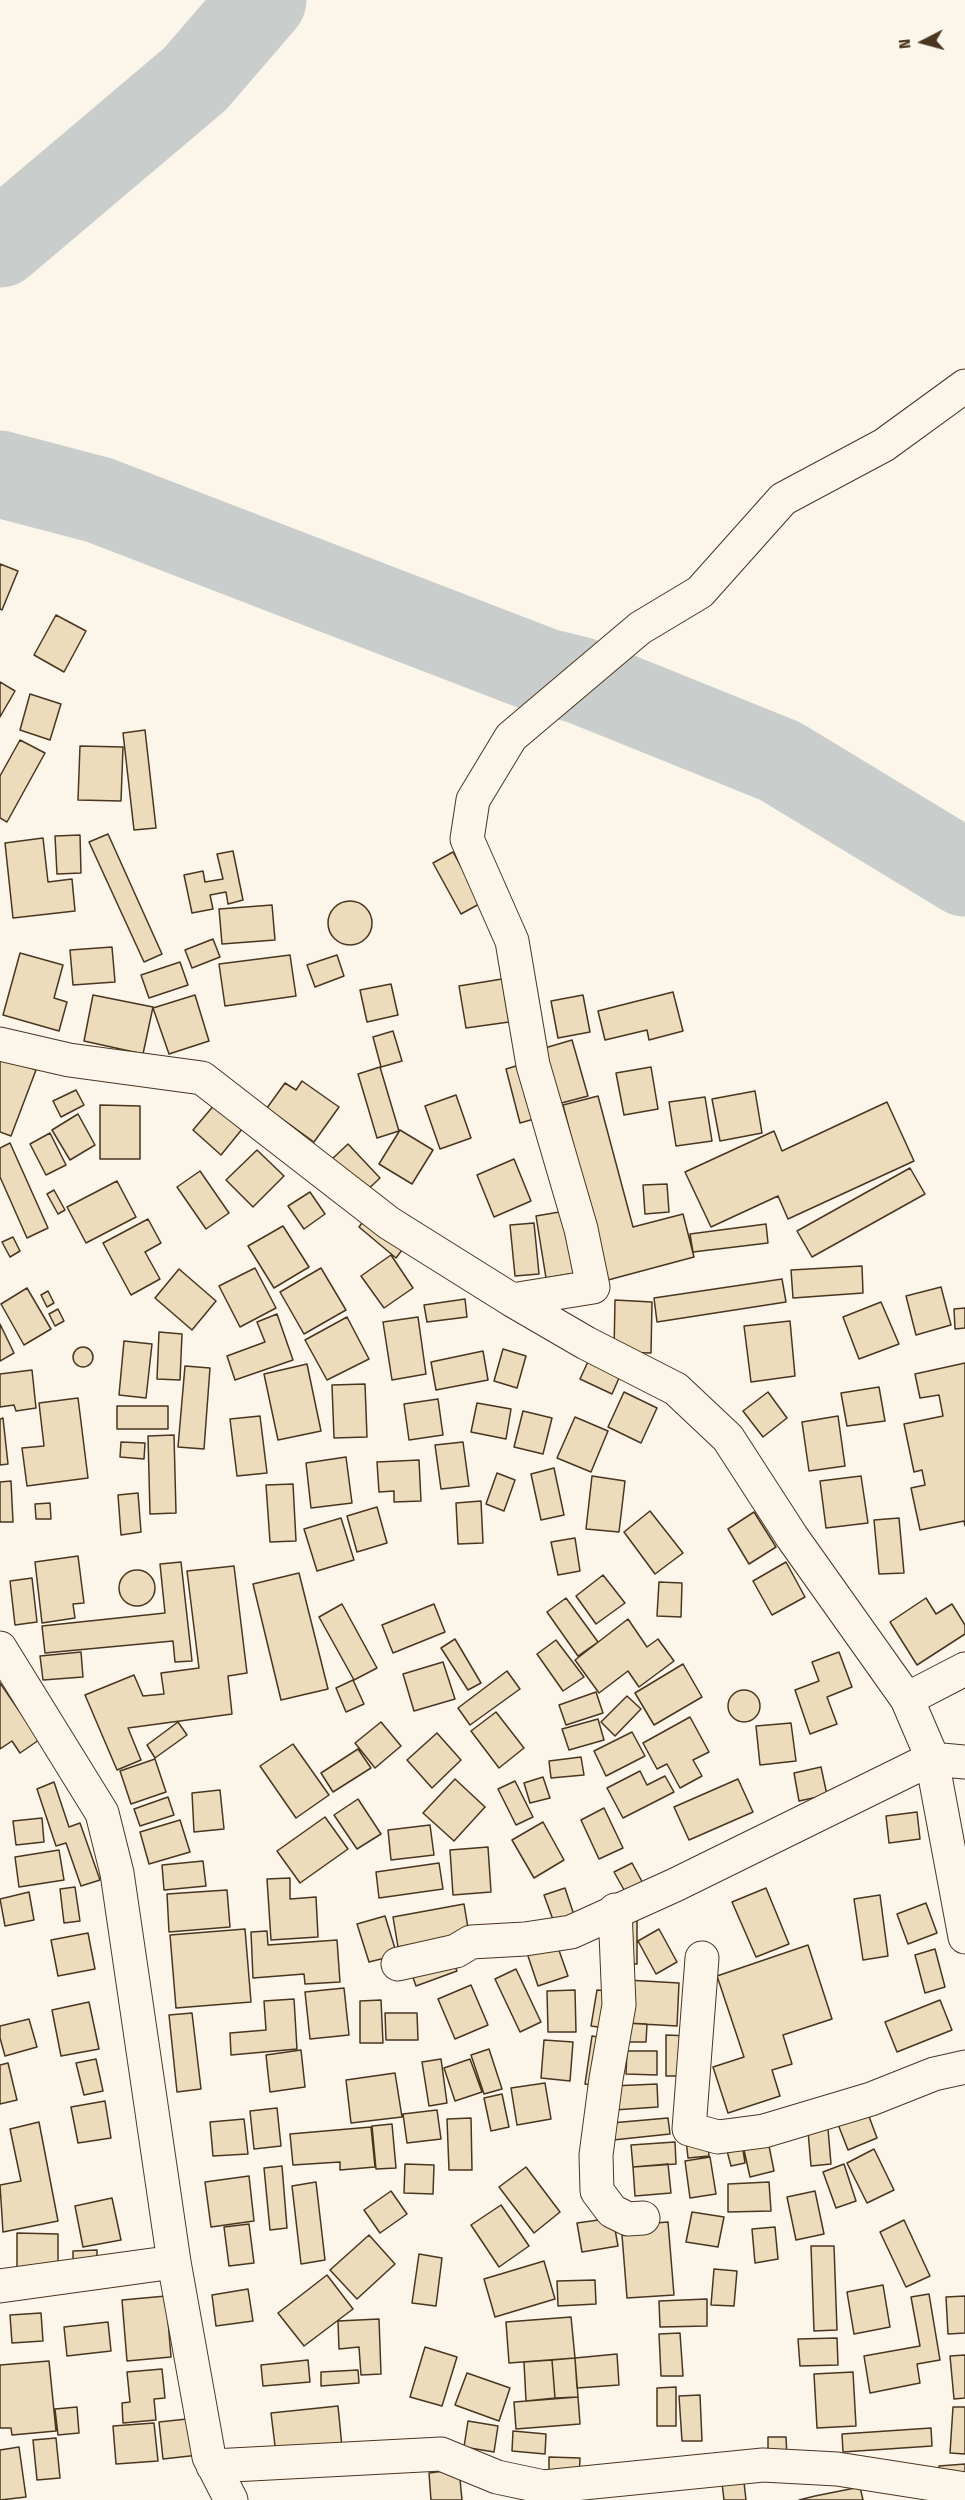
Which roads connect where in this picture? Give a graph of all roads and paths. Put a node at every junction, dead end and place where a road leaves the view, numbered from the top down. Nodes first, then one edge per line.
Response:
1 (965, 386) edge
2 (0, 1044) edge
3 (512, 1300) junction
4 (0, 1648) edge
5 (965, 1669) edge
6 (907, 1700) junction
7 (931, 1759) junction
8 (965, 1762) edge
9 (615, 1910) junction
10 (965, 1937) edge
11 (702, 1958) dead end
12 (399, 1965) dead end
13 (965, 2067) edge
14 (643, 2217) dead end
15 (174, 2262) junction
16 (0, 2286) edge
17 (213, 2466) junction
18 (963, 2491) edge
19 (231, 2499) edge

1 - 3 street
2 - 3 street
3 - 6 street
4 - 15 street
5 - 6 street
6 - 7 street
7 - 8 street
7 - 9 street
7 - 10 street
9 - 12 street
9 - 14 street
11 - 13 street
15 - 16 street
15 - 17 street
17 - 18 street
17 - 19 street

